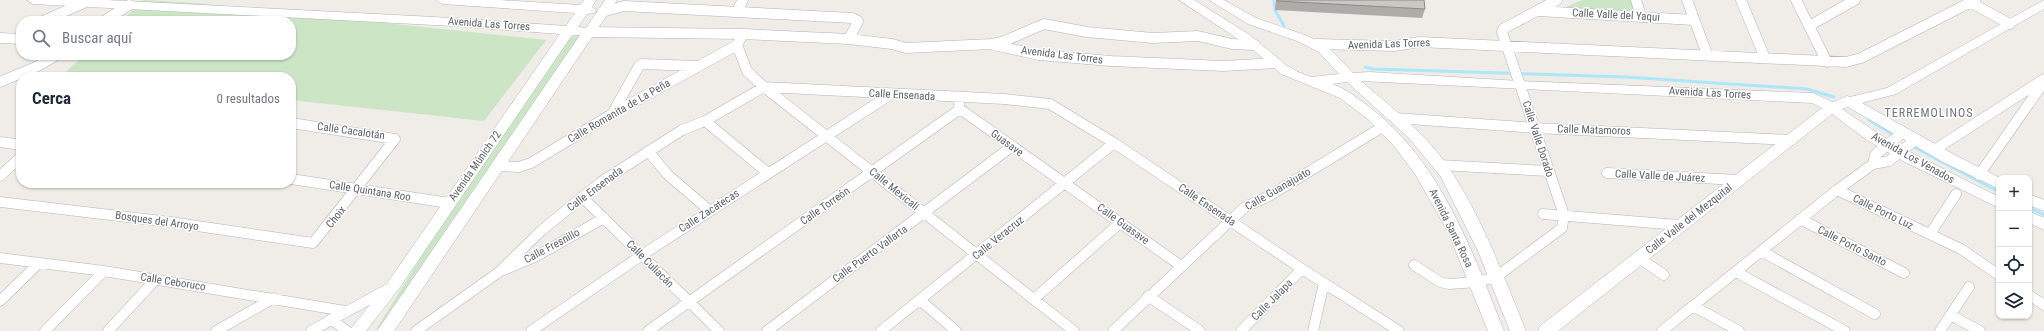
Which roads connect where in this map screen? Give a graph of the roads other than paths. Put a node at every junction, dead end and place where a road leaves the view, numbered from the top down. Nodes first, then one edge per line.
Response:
1 (33, 0) edge
2 (442, 0) edge
3 (611, 0) edge
4 (743, 0) edge
5 (1185, 0) edge
6 (1215, 0) edge
7 (1557, 0) edge
8 (1636, 0) edge
9 (1687, 0) edge
10 (1741, 0) edge
11 (1796, 0) edge
12 (1855, 0) edge
13 (1961, 0) edge
14 (1974, 1) edge
15 (86, 2) junction
16 (157, 3) edge
17 (2044, 4) edge
18 (129, 5) junction
19 (587, 5) edge
20 (1538, 11) junction
21 (602, 12) junction
22 (741, 12) junction
23 (54, 16) edge
24 (112, 16) edge
25 (1641, 16) junction
26 (1694, 20) junction
27 (2010, 24) junction
28 (1809, 26) junction
29 (569, 30) junction
30 (588, 32) junction
31 (1278, 32) junction
32 (16, 33) edge
33 (743, 34) junction
34 (2, 38) edge
35 (16, 39) edge
36 (849, 39) junction
37 (992, 44) junction
38 (1316, 44) junction
39 (737, 45) junction
40 (1507, 46) junction
41 (1259, 48) junction
42 (1707, 54) junction
43 (1765, 58) junction
44 (48, 60) edge
45 (1827, 62) junction
46 (1276, 63) junction
47 (697, 66) junction
48 (24, 72) edge
49 (16, 75) edge
50 (1349, 77) junction
51 (1518, 78) junction
52 (2044, 80) edge
53 (1312, 81) junction
54 (0, 82) edge
55 (764, 87) junction
56 (890, 95) junction
57 (958, 97) junction
58 (1847, 102) junction
59 (1832, 107) junction
60 (960, 109) junction
61 (612, 114) junction
62 (705, 121) junction
63 (1390, 122) junction
64 (296, 124) edge
65 (1535, 128) junction
66 (826, 136) junction
67 (1792, 140) junction
68 (0, 142) edge
69 (1901, 142) junction
70 (1114, 143) junction
71 (16, 144) edge
72 (1011, 147) junction
73 (1934, 150) junction
74 (648, 151) junction
75 (16, 162) edge
76 (1873, 164) junction
77 (1439, 165) junction
78 (499, 166) junction
79 (1549, 171) junction
80 (768, 173) junction
81 (873, 173) junction
82 (1607, 173) dead end
83 (1979, 174) junction
84 (0, 176) edge
85 (296, 180) edge
86 (1738, 180) junction
87 (1996, 182) edge
88 (1065, 183) junction
89 (358, 189) junction
90 (1837, 190) junction
91 (1956, 194) dead end
92 (582, 197) junction
93 (2032, 200) edge
94 (1996, 201) edge
95 (0, 202) edge
96 (449, 203) junction
97 (2044, 206) edge
98 (710, 211) junction
99 (924, 214) junction
100 (1543, 214) dead end
101 (1564, 215) junction
102 (604, 218) junction
103 (2032, 218) edge
104 (1800, 219) junction
105 (1230, 220) junction
106 (1121, 222) junction
107 (2044, 224) edge
108 (1679, 225) junction
109 (1930, 234) junction
110 (313, 244) joint
111 (1761, 251) junction
112 (978, 254) junction
113 (642, 255) junction
114 (0, 258) edge
115 (1639, 258) junction
116 (38, 264) junction
117 (1414, 265) dead end
118 (1181, 266) junction
119 (1302, 269) junction
120 (104, 271) junction
121 (499, 272) junction
122 (1736, 272) junction
123 (1904, 273) dead end
124 (1996, 273) edge
125 (1664, 275) dead end
126 (1496, 277) junction
127 (156, 279) junction
128 (1477, 282) junction
129 (1324, 283) junction
130 (393, 286) junction
131 (1969, 287) dead end
132 (2032, 293) edge
133 (1148, 296) junction
134 (2032, 297) edge
135 (274, 298) junction
136 (2044, 298) edge
137 (1034, 299) junction
138 (920, 300) junction
139 (0, 301) edge
140 (689, 302) junction
141 (2044, 305) edge
142 (1693, 306) junction
143 (346, 311) junction
144 (1875, 314) dead end
145 (1950, 315) junction
146 (331, 319) junction
147 (45, 331) edge
148 (108, 331) edge
149 (216, 331) edge
150 (311, 331) edge
151 (347, 331) edge
152 (357, 331) edge
153 (385, 331) edge
154 (416, 331) edge
155 (531, 331) edge
156 (648, 331) edge
157 (719, 331) edge
158 (767, 331) edge
159 (881, 331) edge
160 (956, 331) edge
161 (1074, 331) edge
162 (1113, 331) edge
163 (1200, 331) edge
164 (1241, 331) edge
165 (1313, 331) edge
166 (1399, 331) edge
167 (1496, 331) edge
168 (1518, 331) edge
169 (1546, 331) edge
170 (1662, 331) edge
171 (1739, 331) edge
172 (1845, 331) edge
173 (1940, 331) edge
174 (1980, 331) edge

1 - 15 street, Avenida Las Torres
2 - 19 street, Avenida Las Torres
3 - 21 street, Avenida Múnich 72
4 - 22 street
5 - 41 street, Avenida Santa Rosa
6 - 31 street, Avenida Santa Rosa
7 - 20 street, Calle Valle Dorado
8 - 25 street
9 - 26 street
10 - 43 street
11 - 28 street
12 - 28 street
13 - 14 street
14 - 27 street
14 - 45 street, Avenida Las Torres
15 - 18 street, Avenida Las Torres
15 - 23 street
16 - 18 street, Avenida Las Torres
16 - 29 street, Avenida Las Torres
17 - 27 street
18 - 24 street
19 - 21 street, Avenida Las Torres
19 - 29 street, Avenida Múnich 72
20 - 25 street, Calle Valle del Yaqui
20 - 40 street, Calle Valle Dorado
21 - 22 street, Avenida Las Torres
21 - 30 street, Avenida Múnich 72
22 - 36 street, Avenida Las Torres
25 - 26 street, Calle Valle del Yaqui
26 - 42 street
27 - 58 street
28 - 45 street
29 - 30 street, Avenida Las Torres
29 - 96 street, Avenida Múnich 72
30 - 33 street, Avenida Las Torres
30 - 78 street, Avenida Múnich 72
31 - 38 street, Avenida Santa Rosa
31 - 41 street
32 - 34 street
33 - 36 street, Avenida Las Torres
33 - 39 street
34 - 35 street
36 - 37 street, Avenida Las Torres
37 - 41 street, Avenida Las Torres
37 - 46 street, Avenida Las Torres
38 - 40 street, Avenida Las Torres
38 - 50 street, Avenida Santa Rosa
39 - 47 street, Calle Romanita de La Peña
39 - 55 street, Calle Mexicali
40 - 42 street, Avenida Las Torres
40 - 51 street, Calle Valle Dorado
41 - 46 street, Avenida Santa Rosa
42 - 43 street, Avenida Las Torres
43 - 45 street, Avenida Las Torres
44 - 48 street
46 - 53 street, Avenida Santa Rosa
47 - 61 street, Calle Romanita de La Peña
47 - 61 street
49 - 54 street
50 - 51 street, Avenida Las Torres
50 - 53 street, Avenida Santa Rosa
50 - 63 street, Avenida Santa Rosa
51 - 59 street, Avenida Las Torres
51 - 65 street, Calle Valle Dorado
52 - 73 street
52 - 83 street
53 - 63 street, Avenida Santa Rosa
55 - 56 street, Calle Ensenada
55 - 62 street, Calle Ensenada
55 - 66 street, Calle Mexicali
56 - 57 street, Calle Ensenada
56 - 66 street, Calle Zacatecas
57 - 60 street
57 - 70 street, Calle Ensenada
58 - 59 street
58 - 69 street, Avenida Los Venados
59 - 67 street, Calle Valle del Mezquital
59 - 69 street, Avenida Los Venados
60 - 72 street, Guasave
60 - 81 street, Calle Torreón
61 - 78 street, Calle Romanita de La Peña
62 - 74 street, Calle Ensenada
62 - 80 street
63 - 65 street, Calle Matamoros
63 - 77 street, Avenida Santa Rosa
63 - 105 street, Calle Guanajuato
63 - 128 street, Avenida Santa Rosa
64 - 89 street, Calle Cacalotán
65 - 67 street, Calle Matamoros
65 - 79 street, Calle Valle Dorado
66 - 80 street, Calle Zacatecas
66 - 81 street, Calle Mexicali
67 - 86 street, Calle Valle del Mezquital
68 - 71 street
69 - 73 street, Avenida Los Venados
69 - 76 street
69 - 76 street
69 - 94 street, Avenida Los Venados
70 - 88 street, Calle Veracruz
70 - 105 street, Calle Ensenada
72 - 88 street, Guasave
72 - 99 street, Calle Puerto Vallarta
73 - 83 street, Avenida Los Venados
74 - 92 street, Calle Ensenada
74 - 98 street
75 - 84 street
76 - 90 street
77 - 79 street
77 - 126 street, Avenida Santa Rosa
78 - 153 street, Avenida Múnich 72
79 - 101 street, Calle Valle Dorado
80 - 98 street, Calle Zacatecas
81 - 99 street, Calle Mexicali
81 - 140 street, Calle Torreón
82 - 86 street, Calle Valle de Juárez
83 - 87 street, Avenida Los Venados
85 - 89 street, Calle Quintana Roo
86 - 108 street, Calle Valle del Mezquital
88 - 106 street, Calle Guasave
88 - 112 street, Calle Veracruz
89 - 96 street, Calle Quintana Roo
89 - 110 street, Choix
90 - 104 street
90 - 109 street, Calle Porto Luz
91 - 109 street
92 - 102 street, Calle Culiacán
92 - 121 street, Calle Ensenada
93 - 97 street
95 - 110 street, Bosques del Arroyo
96 - 130 street, Avenida Múnich 72
98 - 113 street, Calle Zacatecas
99 - 112 street, Calle Mexicali
99 - 158 street, Calle Puerto Vallarta
100 - 101 street
101 - 108 street
101 - 126 street
102 - 113 street, Calle Culiacán
102 - 121 street, Calle Fresnillo
103 - 107 street
104 - 111 street
104 - 123 street, Calle Porto Santo
105 - 118 street, Calle Guanajuato
105 - 119 street, Calle Ensenada
106 - 118 street, Calle Guasave
106 - 137 street
108 - 115 street, Calle Valle del Mezquital
109 - 124 street, Calle Porto Luz
111 - 122 street
111 - 144 street
112 - 137 street, Calle Mexicali
112 - 138 street, Calle Veracruz
113 - 140 street, Calle Culiacán
113 - 155 street, Calle Zacatecas
114 - 116 street, Calle Ceboruco
115 - 125 street
115 - 169 street, Calle Valle del Mezquital
116 - 120 street, Calle Ceboruco
116 - 139 street
117 - 128 street
118 - 133 street, Calle Guanajuato
119 - 129 street, Calle Ensenada
119 - 164 street, Calle Jalapa
120 - 127 street, Calle Ceboruco
120 - 147 street
121 - 154 street, Calle Ensenada
122 - 142 street
122 - 172 street
126 - 128 street
126 - 168 street, Avenida Santa Rosa
127 - 135 street, Calle Ceboruco
127 - 148 street
128 - 167 street, Avenida Santa Rosa
129 - 165 street
129 - 166 street, Calle Ensenada
130 - 143 street
130 - 152 street, Avenida Múnich 72
131 - 145 street
132 - 136 street
133 - 162 street, Calle Guanajuato
133 - 163 street
134 - 141 street
135 - 143 street, Calle Ceboruco
135 - 149 street
137 - 161 street, Calle Mexicali
138 - 159 street, Calle Veracruz
138 - 160 street
140 - 156 street, Calle Torreón
140 - 157 street, Calle Culiacán
142 - 170 street
142 - 171 street
143 - 146 street
145 - 173 street
145 - 174 street
146 - 150 street
146 - 151 street

